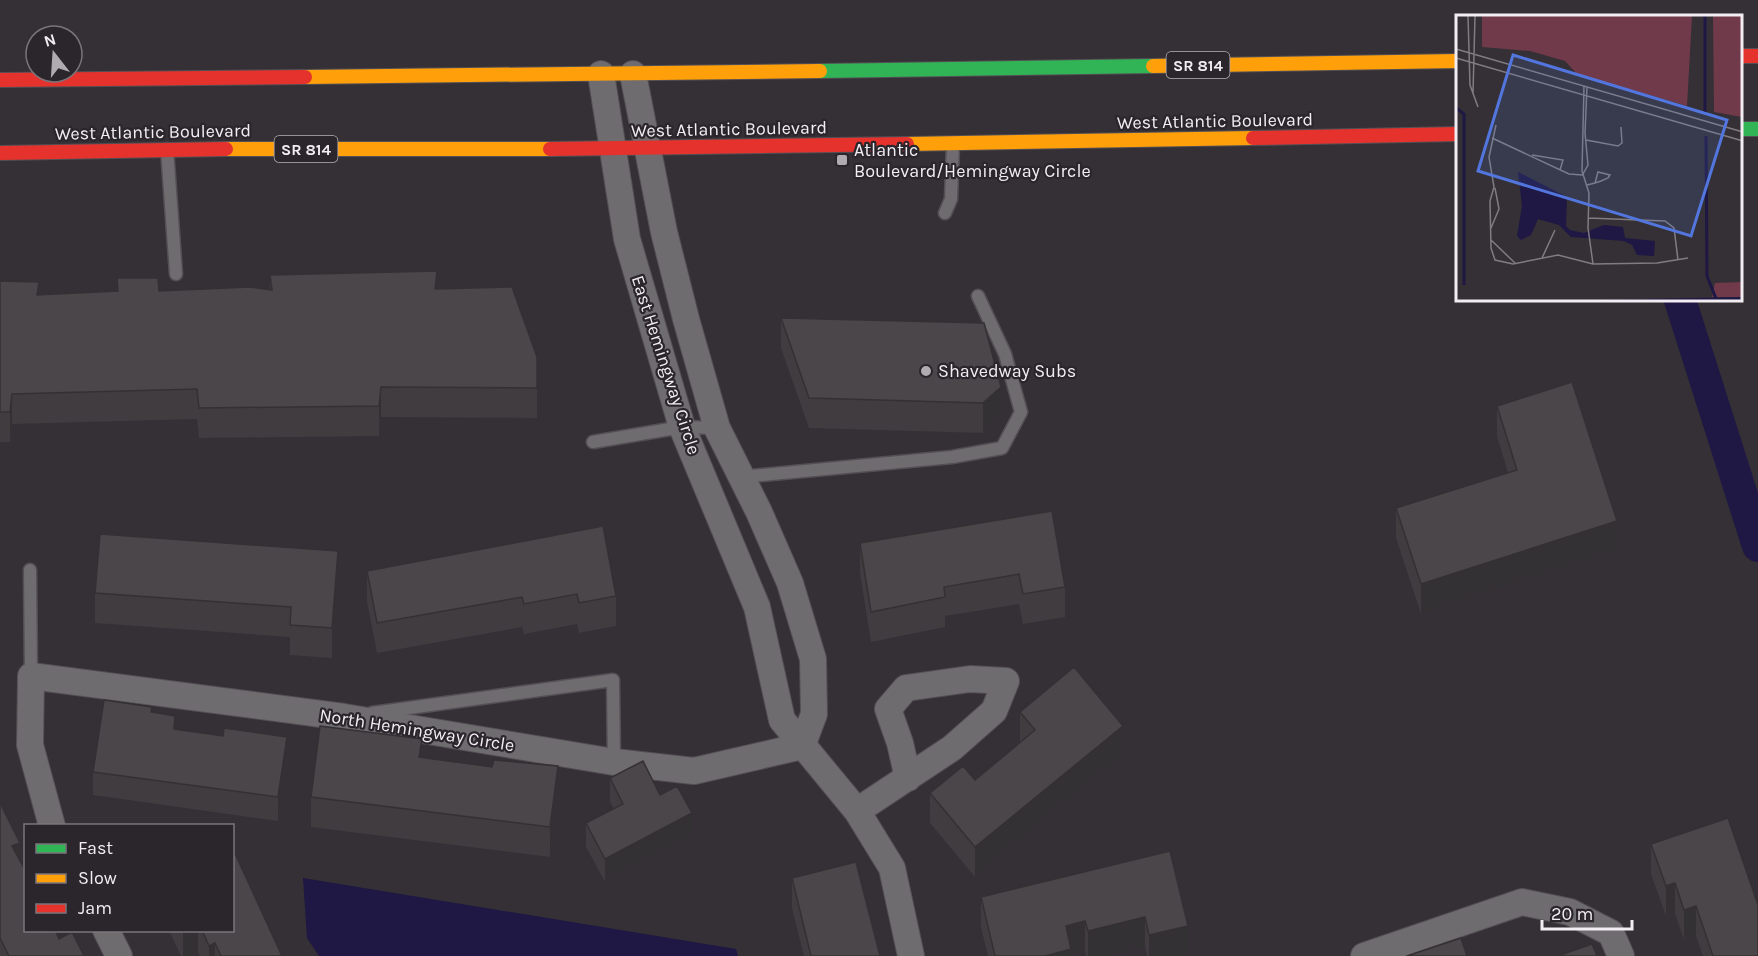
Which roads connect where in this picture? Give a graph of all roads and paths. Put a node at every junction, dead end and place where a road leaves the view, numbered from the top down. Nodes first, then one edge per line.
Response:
1 (1456, 61) edge
2 (601, 74) junction
3 (633, 74) junction
4 (0, 80) edge
5 (1456, 134) edge
6 (952, 143) junction
7 (647, 147) junction
8 (166, 149) junction
9 (613, 149) junction
10 (0, 153) edge
11 (945, 213) dead end
12 (176, 274) dead end
13 (978, 296) dead end
14 (682, 427) junction
15 (717, 428) junction
16 (593, 442) dead end
17 (741, 477) junction
18 (30, 570) dead end
19 (31, 676) junction
20 (344, 717) junction
21 (802, 746) junction
22 (614, 762) junction
23 (908, 778) junction
24 (857, 812) junction
25 (52, 824) edge
26 (107, 932) edge
27 (119, 956) edge
28 (911, 956) edge
29 (1364, 956) edge
30 (1621, 956) edge

1 - 3 main road, SR 814
2 - 3 main road, SR 814
2 - 4 main road, SR 814
2 - 9 street, East Hemingway Circle
3 - 7 street, East Hemingway Circle
5 - 6 main road, West Atlantic Boulevard / SR 814
6 - 7 main road, West Atlantic Boulevard / SR 814
6 - 11 lane
7 - 9 main road, West Atlantic Boulevard / SR 814
7 - 15 street, East Hemingway Circle
8 - 9 main road, West Atlantic Boulevard / SR 814
8 - 10 main road, West Atlantic Boulevard / SR 814
8 - 12 lane
9 - 14 street, East Hemingway Circle
13 - 17 lane
14 - 15 lane
14 - 16 lane
14 - 21 street, East Hemingway Circle
15 - 17 street, East Hemingway Circle
17 - 21 street, East Hemingway Circle
18 - 19 lane
19 - 20 street, North Hemingway Circle
19 - 25 street
20 - 22 street, North Hemingway Circle
20 - 22 lane
21 - 22 street, North Hemingway Circle
21 - 24 street, East Hemingway Circle
23 - 23 street
23 - 24 street
24 - 28 street, East Hemingway Circle
26 - 27 street
29 - 30 street

